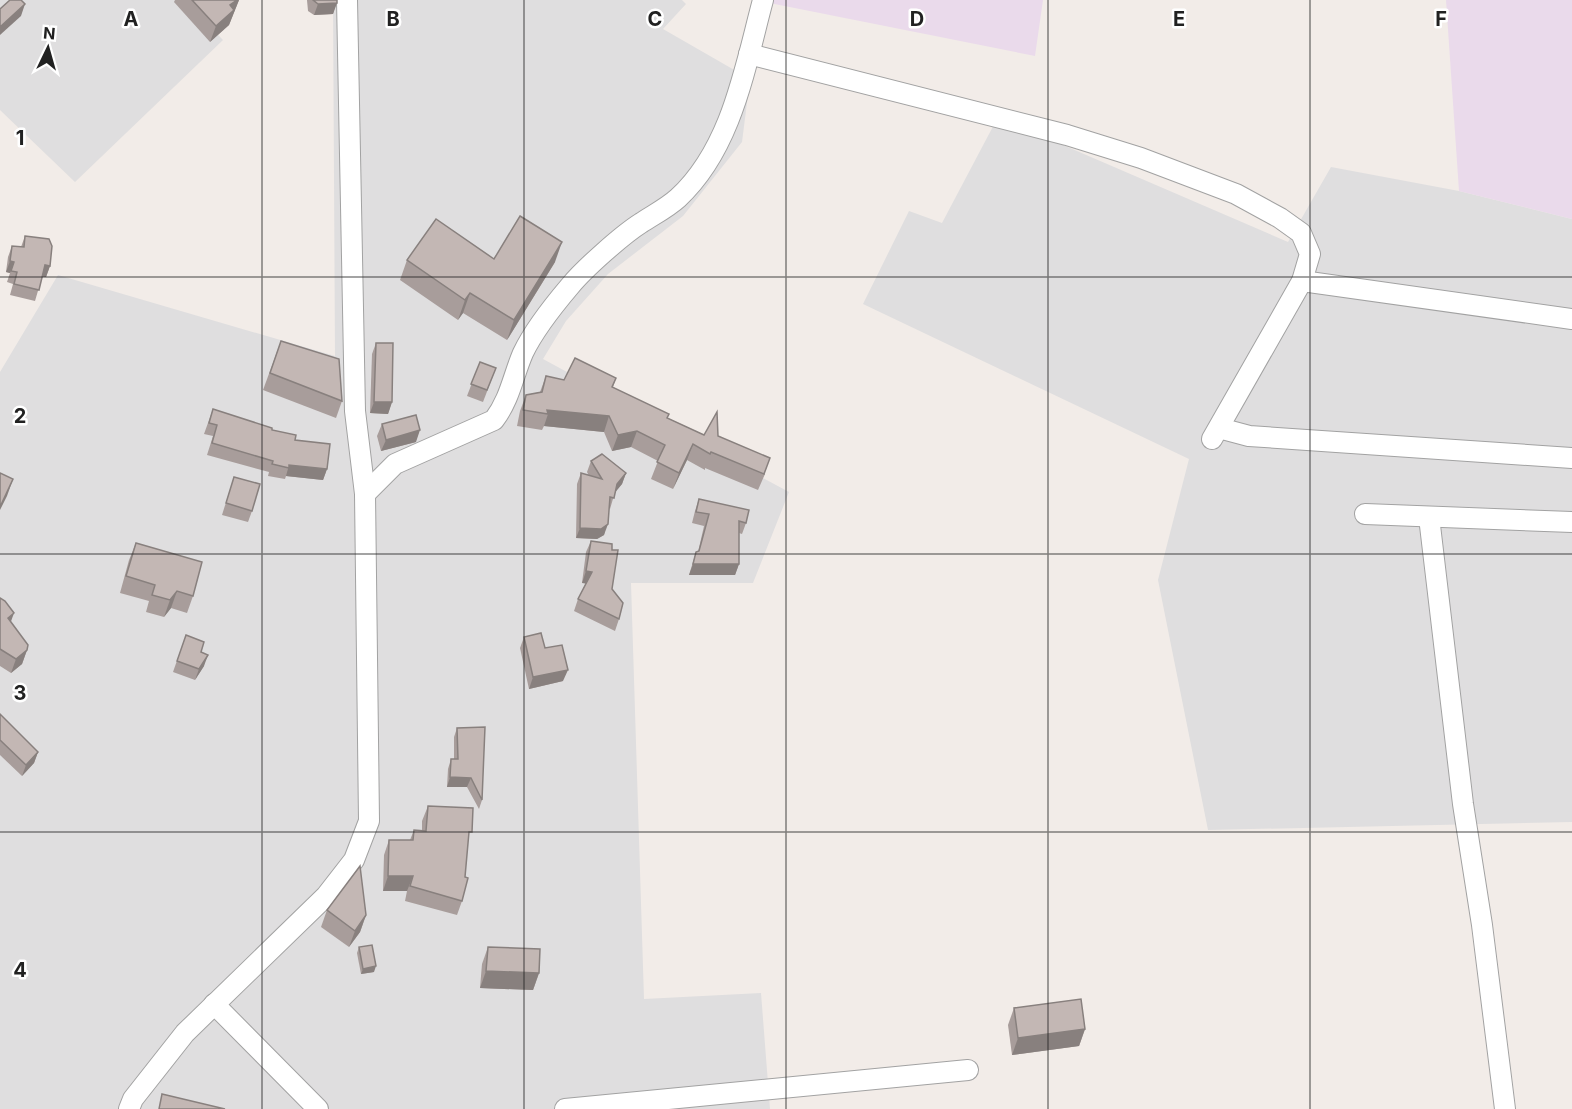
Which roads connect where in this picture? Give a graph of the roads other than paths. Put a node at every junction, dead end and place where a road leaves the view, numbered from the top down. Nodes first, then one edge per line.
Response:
1 (346, 0) edge
2 (763, 0) edge
3 (749, 54) junction
4 (1302, 281) junction
5 (1572, 319) edge
6 (1572, 458) edge
7 (365, 494) junction
8 (1365, 514) dead end
9 (1429, 516) junction
10 (1572, 522) edge
11 (214, 1004) junction
12 (968, 1070) dead end
13 (129, 1109) edge
14 (318, 1109) edge
15 (565, 1109) edge
16 (1505, 1109) edge

1 - 7 street
2 - 3 street
3 - 4 street
3 - 7 street
4 - 5 street
4 - 6 street
7 - 11 street
8 - 9 street
9 - 10 street
9 - 16 street
11 - 13 street
11 - 14 street
12 - 15 street

